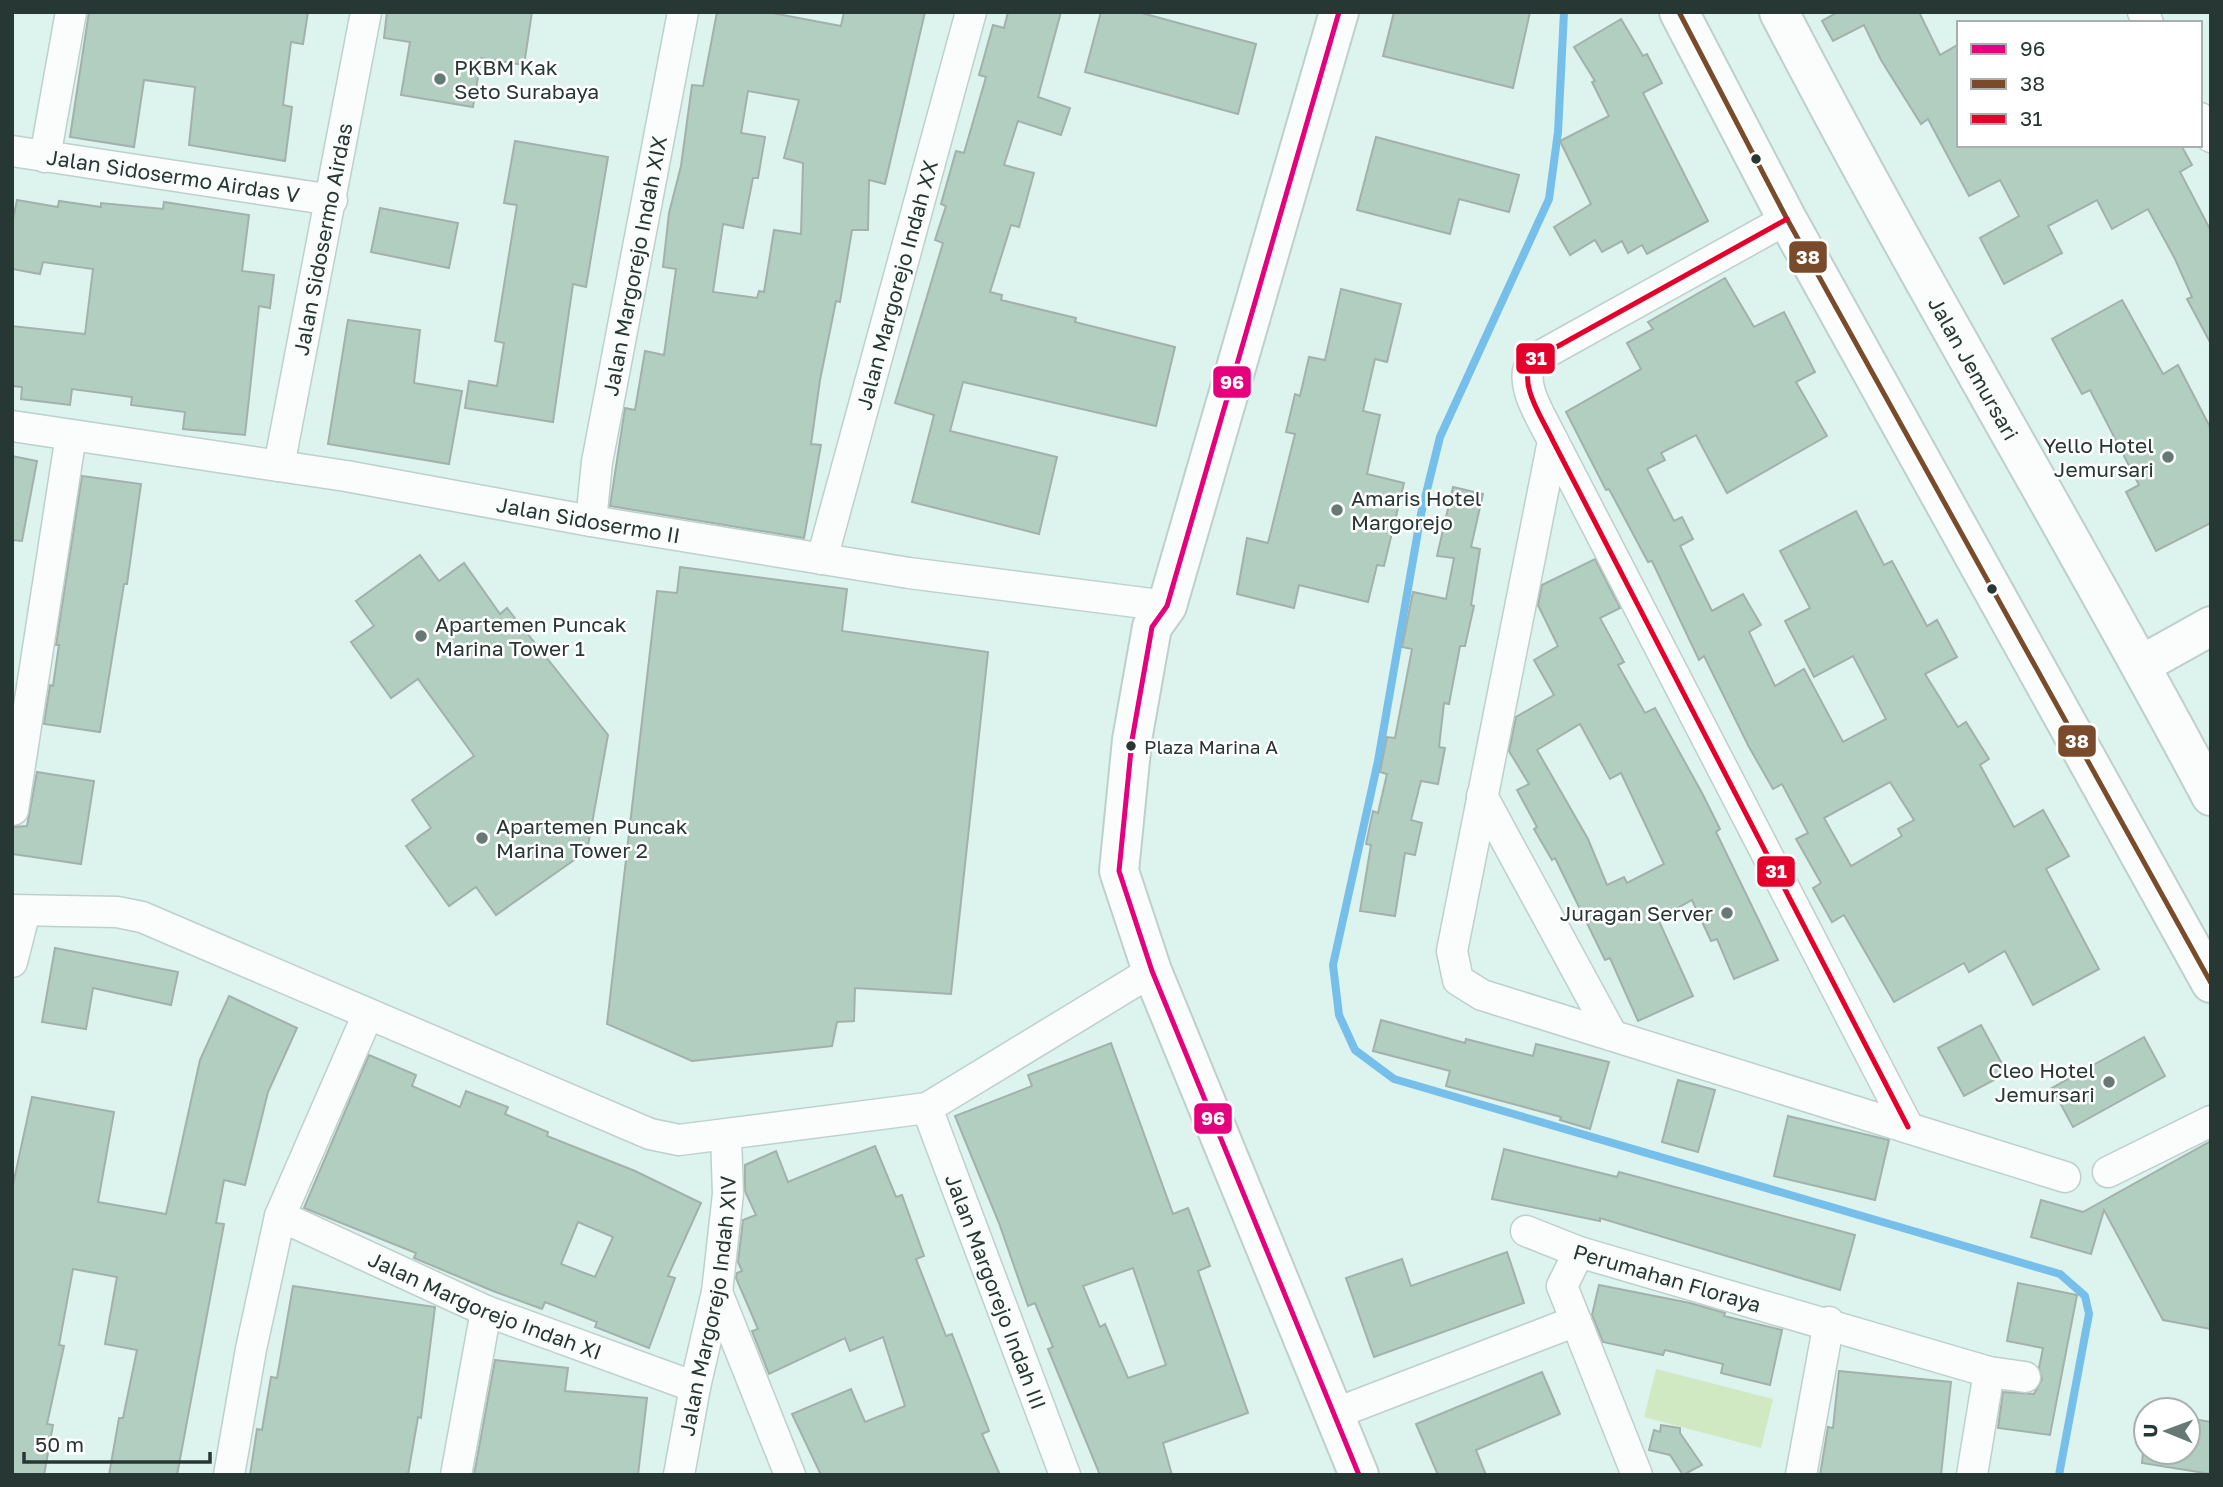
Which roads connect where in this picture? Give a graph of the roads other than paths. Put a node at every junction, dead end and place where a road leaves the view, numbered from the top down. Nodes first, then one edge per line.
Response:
1 (71, 12) edge
2 (366, 12) edge
3 (683, 12) edge
4 (971, 12) edge
5 (1339, 12) edge
6 (1679, 12) edge
7 (1779, 12) edge
8 (2202, 121) edge
9 (2211, 137) edge
10 (12, 151) edge
11 (45, 157) junction
12 (332, 200) junction
13 (1787, 219) junction
14 (12, 426) edge
15 (71, 435) junction
16 (1553, 441) junction
17 (279, 466) junction
18 (591, 521) junction
19 (822, 559) junction
20 (1167, 606) junction
21 (2211, 626) edge
22 (2141, 665) junction
23 (1482, 796) junction
24 (2211, 796) edge
25 (13, 810) edge
26 (19, 911) edge
27 (12, 962) edge
28 (1152, 971) junction
29 (2211, 983) edge
30 (368, 1014) junction
31 (1612, 1035) junction
32 (926, 1108) junction
33 (2211, 1121) edge
34 (1908, 1127) junction
35 (726, 1136) junction
36 (2108, 1172) dead end
37 (2065, 1177) dead end
38 (280, 1216) junction
39 (1526, 1231) dead end
40 (1578, 1252) junction
41 (717, 1292) junction
42 (486, 1311) junction
43 (1576, 1321) junction
44 (1829, 1322) junction
45 (1989, 1372) junction
46 (2025, 1377) dead end
47 (695, 1387) junction
48 (1334, 1414) junction
49 (229, 1475) edge
50 (456, 1475) edge
51 (679, 1475) edge
52 (790, 1475) edge
53 (1065, 1475) edge
54 (1359, 1475) edge
55 (1637, 1475) edge
56 (1801, 1475) edge
57 (1972, 1475) edge

1 - 11 street
2 - 12 street, Jalan Sidosermo Airdas
3 - 18 street, Jalan Margorejo Indah XIX
4 - 19 street, Jalan Margorejo Indah XX
5 - 20 main road
6 - 13 main road
7 - 22 main road, Jalan Jemursari
8 - 9 street
10 - 11 street, Jalan Sidosermo Airdas V
11 - 12 street, Jalan Sidosermo Airdas V
12 - 17 street, Jalan Sidosermo Airdas
13 - 16 street
13 - 29 main road
14 - 15 street, Jalan Sidosermo II
15 - 17 street, Jalan Sidosermo II
15 - 25 street
16 - 23 street
16 - 34 street
17 - 18 street, Jalan Sidosermo II
18 - 19 street, Jalan Sidosermo II
19 - 20 street, Jalan Sidosermo II
20 - 28 main road
21 - 22 main road
22 - 24 main road, Jalan Jemursari
23 - 31 street
23 - 31 street
26 - 27 street
26 - 30 street
28 - 32 street
28 - 48 main road
30 - 35 street
30 - 38 street
31 - 34 street
32 - 35 street
32 - 53 street, Jalan Margorejo Indah III
33 - 36 street
34 - 37 street
35 - 41 street, Jalan Margorejo Indah XIV
38 - 42 street, Jalan Margorejo Indah XI
38 - 49 street
39 - 40 street
40 - 43 street, Perumahan Floraya
40 - 44 street, Perumahan Floraya
41 - 47 street, Jalan Margorejo Indah XIV
41 - 52 street
42 - 47 street, Jalan Margorejo Indah XI
42 - 50 street
43 - 48 street
43 - 55 street, Perumahan Floraya
44 - 45 street, Perumahan Floraya
44 - 56 street
45 - 46 street, Perumahan Floraya
45 - 57 street
47 - 51 street, Jalan Margorejo Indah XIV
48 - 54 main road

